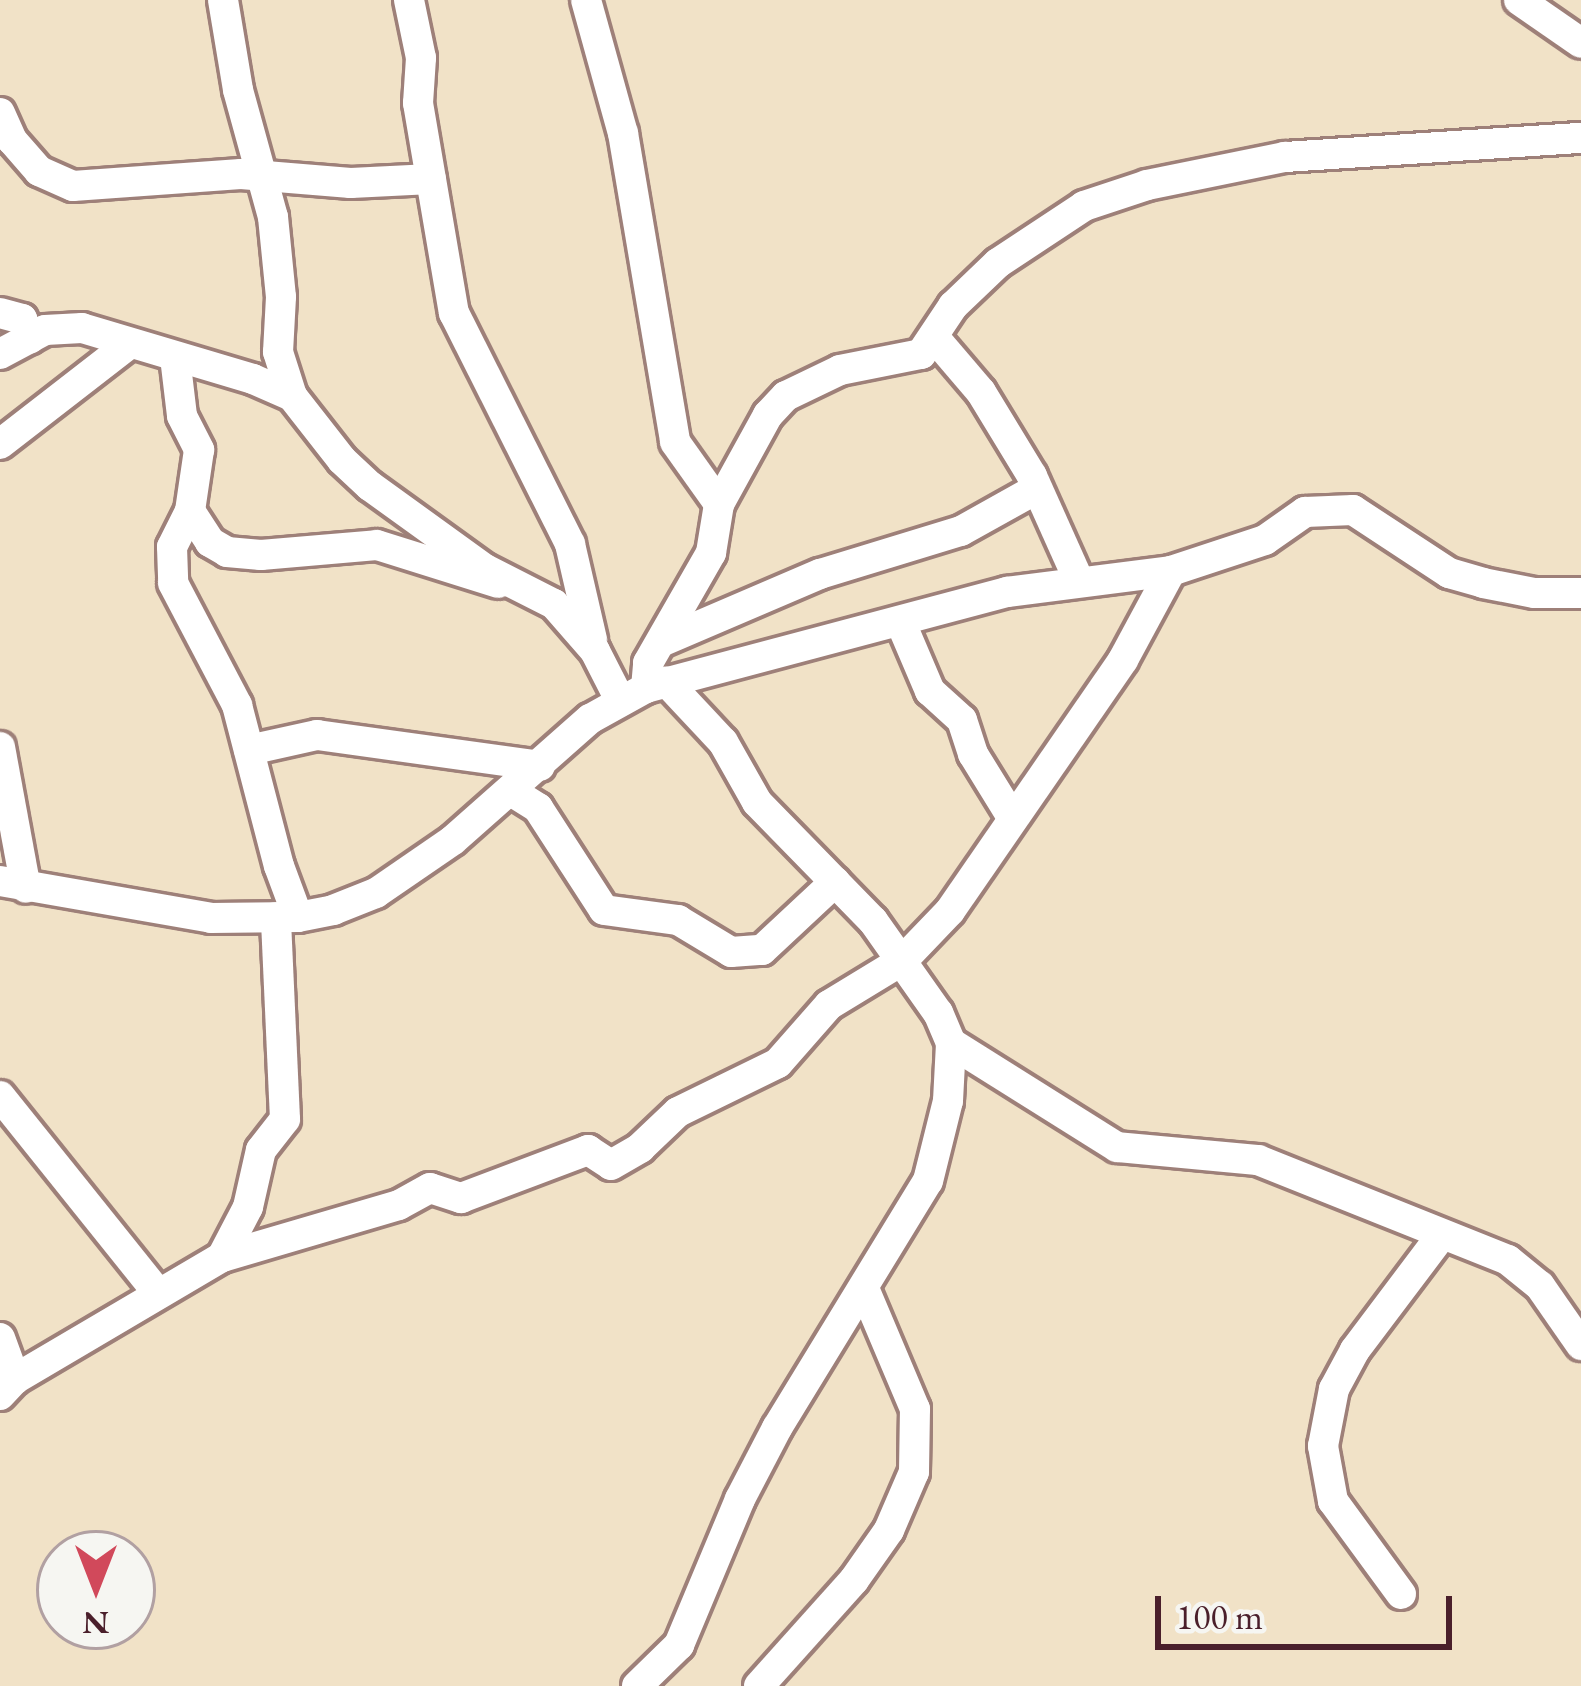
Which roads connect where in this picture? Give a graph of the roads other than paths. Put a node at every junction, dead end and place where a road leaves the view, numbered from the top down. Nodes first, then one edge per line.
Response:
1 (223, 0) edge
2 (409, 0) edge
3 (586, 0) edge
4 (1519, 0) edge
5 (1581, 43) edge
6 (0, 113) edge
7 (1581, 138) edge
8 (262, 175) junction
9 (431, 179) junction
10 (0, 313) edge
11 (30, 338) junction
12 (934, 338) junction
13 (129, 344) junction
14 (0, 354) edge
15 (176, 357) junction
16 (292, 397) junction
17 (0, 444) edge
18 (1036, 489) junction
19 (719, 504) junction
20 (190, 511) junction
21 (1171, 571) junction
22 (1078, 581) junction
23 (516, 585) junction
24 (1581, 593) edge
25 (901, 623) junction
26 (661, 642) junction
27 (596, 651) junction
28 (644, 690) junction
29 (0, 747) edge
30 (249, 750) junction
31 (540, 766) junction
32 (511, 790) junction
33 (1013, 819) junction
34 (835, 882) junction
35 (13, 884) edge
36 (287, 917) junction
37 (903, 960) junction
38 (951, 1043) junction
39 (0, 1096) edge
40 (1440, 1237) junction
41 (222, 1257) junction
42 (864, 1288) junction
43 (158, 1293) junction
44 (0, 1339) edge
45 (1581, 1345) edge
46 (8, 1387) edge
47 (1401, 1594) dead end
48 (637, 1686) edge
49 (759, 1686) edge

1 - 8 street
2 - 9 street
3 - 19 street
4 - 5 street
6 - 8 street
7 - 12 street
8 - 9 street
8 - 16 street
9 - 27 street
10 - 11 street
11 - 13 street
11 - 14 street
12 - 18 street
12 - 19 street
13 - 15 street
13 - 17 street
15 - 16 street
15 - 20 street
16 - 23 street
18 - 22 street
18 - 26 street
19 - 26 street
20 - 23 street
20 - 30 street
21 - 22 street
21 - 24 street
21 - 33 street
22 - 25 street
23 - 27 street
25 - 28 street
25 - 33 street
26 - 28 street
27 - 28 street
28 - 31 street
28 - 34 street
29 - 35 street
30 - 31 street
30 - 36 street
31 - 32 street
32 - 34 street
32 - 36 street
33 - 37 street
34 - 37 street
35 - 36 street
36 - 41 street
37 - 38 street
37 - 41 street
38 - 40 street
38 - 42 street
39 - 43 street
40 - 45 street
40 - 47 street
41 - 43 street
42 - 48 street
42 - 49 street
43 - 46 street
44 - 46 street

